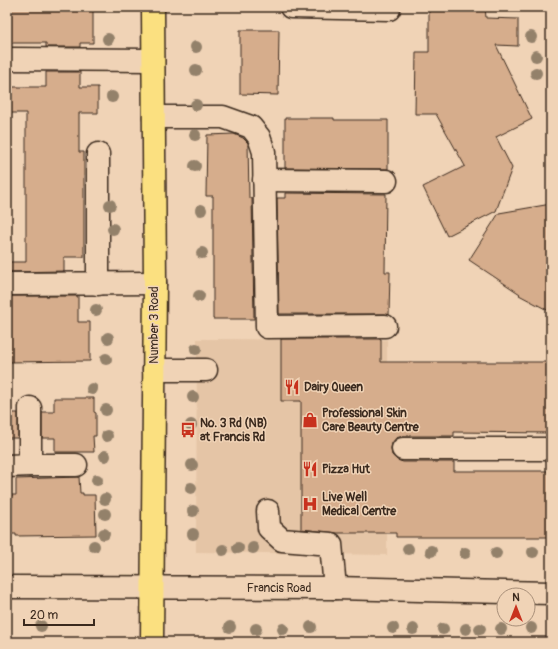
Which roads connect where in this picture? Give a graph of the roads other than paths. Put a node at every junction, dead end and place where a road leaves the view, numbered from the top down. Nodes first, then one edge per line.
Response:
1 (153, 7) edge
2 (291, 7) edge
3 (389, 9) dead end
4 (7, 59) edge
5 (154, 60) junction
6 (154, 117) junction
7 (98, 154) dead end
8 (264, 180) junction
9 (386, 181) dead end
10 (155, 283) junction
11 (7, 284) edge
12 (98, 284) junction
13 (385, 326) dead end
14 (154, 370) junction
15 (206, 370) dead end
16 (30, 408) dead end
17 (403, 449) dead end
18 (551, 450) edge
19 (76, 465) dead end
20 (7, 466) edge
21 (30, 466) junction
22 (268, 511) dead end
23 (7, 587) edge
24 (152, 587) junction
25 (335, 588) junction
26 (551, 593) edge
27 (152, 642) edge

1 - 5 main road, Number 3 Road
2 - 3 street
4 - 5 street
5 - 6 main road, Number 3 Road
6 - 8 street
6 - 10 main road, Number 3 Road
7 - 12 street
8 - 9 street
8 - 13 street
10 - 12 street
10 - 14 main road, Number 3 Road
11 - 12 street
14 - 15 street
14 - 24 main road, Number 3 Road
16 - 21 street
17 - 18 street
19 - 21 street
20 - 21 street
22 - 25 street
23 - 24 street, Francis Road
24 - 25 street, Francis Road
24 - 27 main road, Number 3 Road
25 - 26 street, Francis Road

